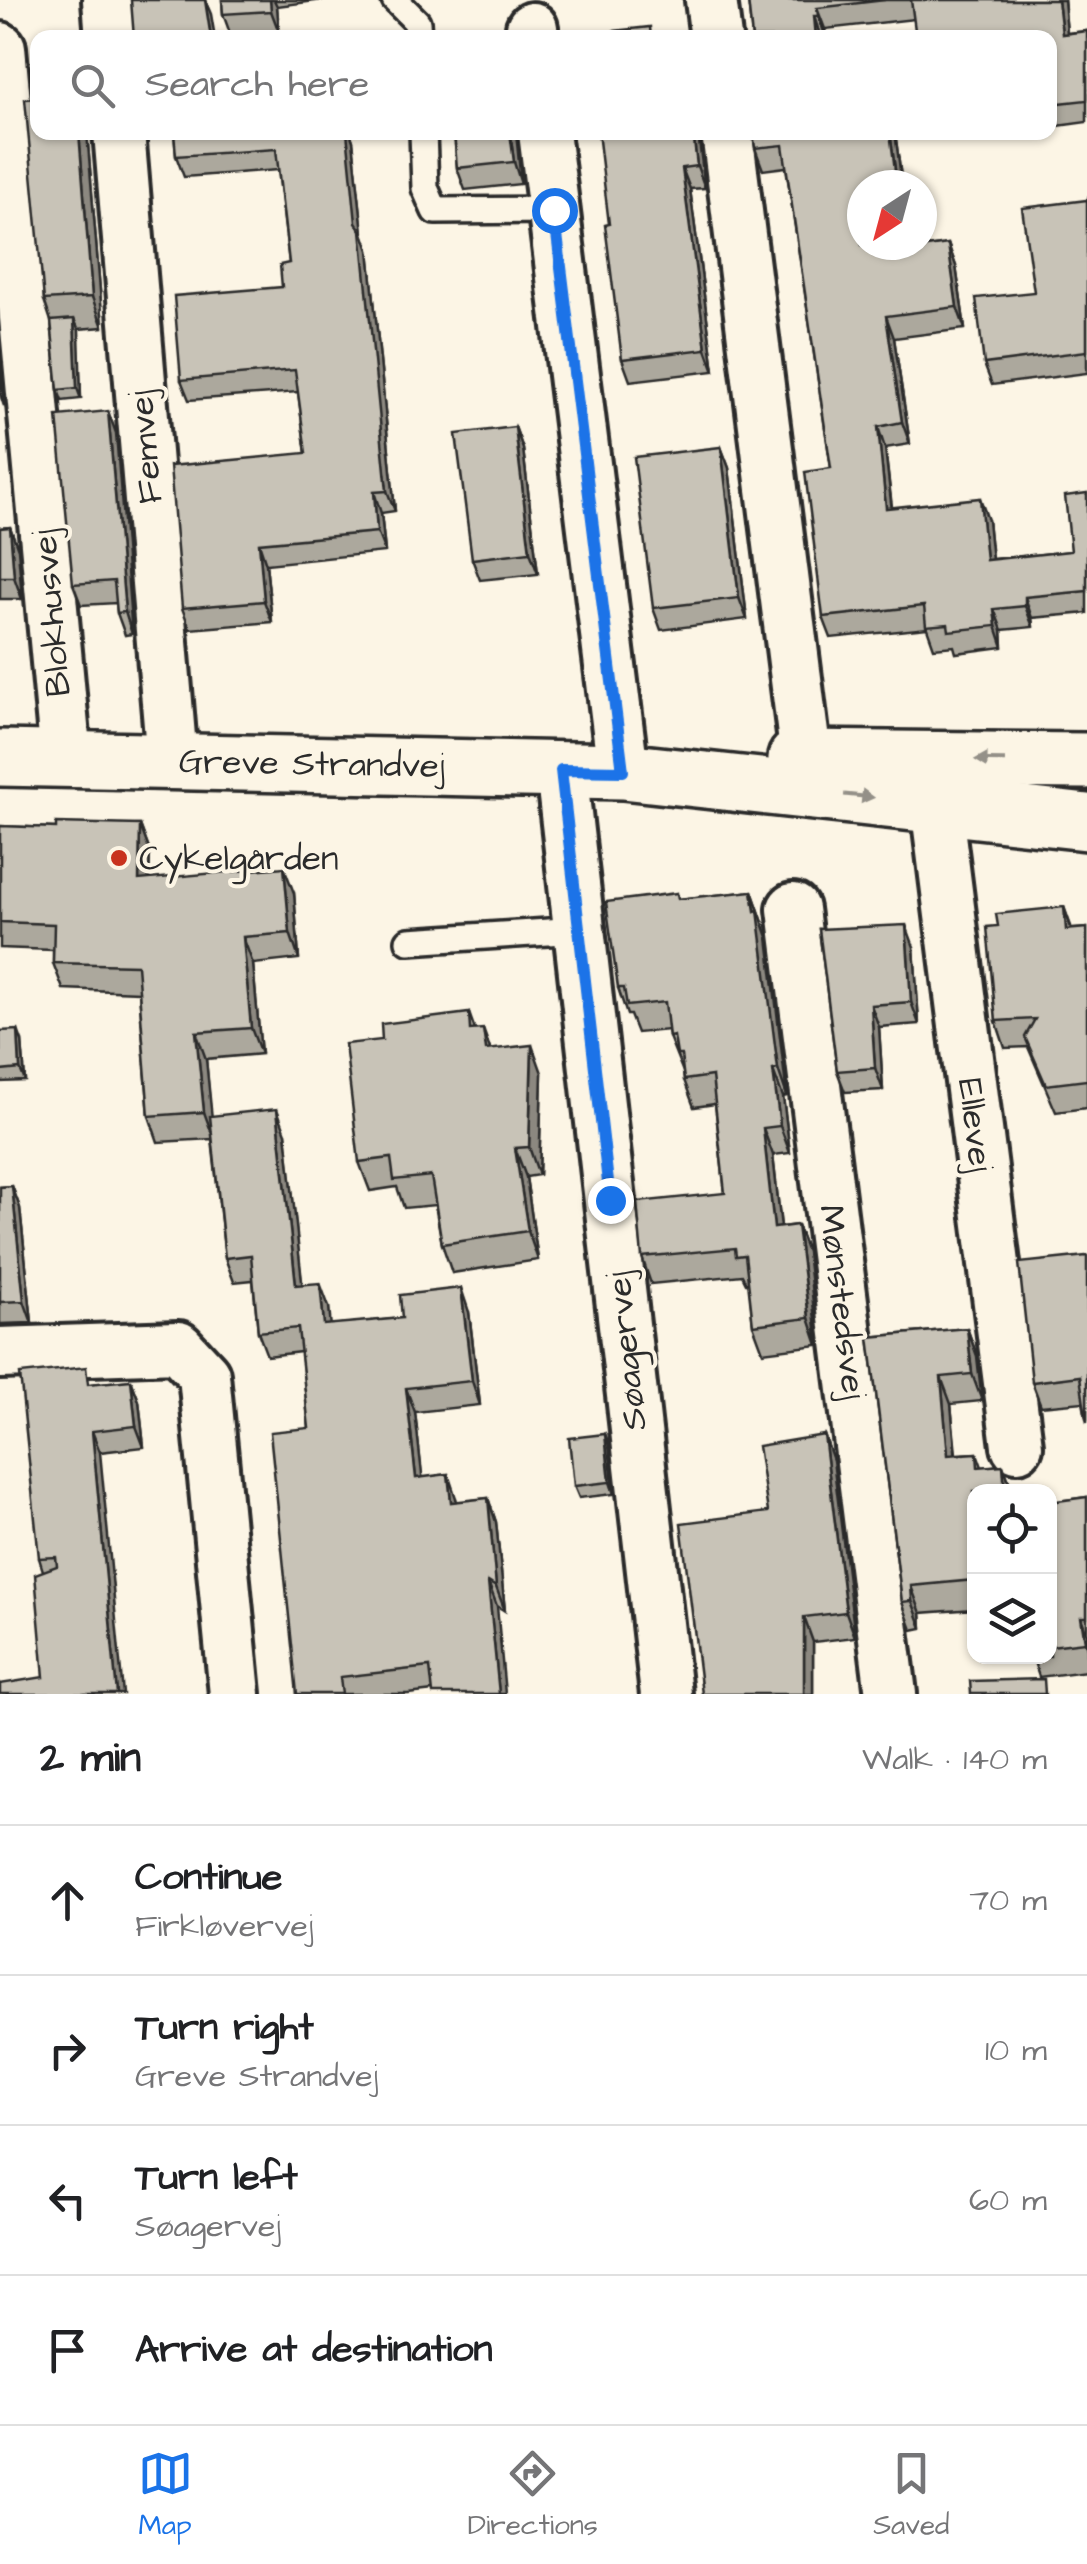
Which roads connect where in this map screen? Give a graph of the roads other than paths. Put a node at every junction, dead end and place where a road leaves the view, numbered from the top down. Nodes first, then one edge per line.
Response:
1 (108, 0) edge
2 (395, 0) edge
3 (711, 0) edge
4 (110, 30) edge
5 (418, 30) edge
6 (715, 30) edge
7 (0, 48) edge
8 (120, 140) edge
9 (423, 140) edge
10 (545, 140) edge
11 (729, 140) edge
12 (554, 210) junction
13 (0, 758) edge
14 (806, 758) junction
15 (66, 759) junction
16 (172, 760) junction
17 (1087, 762) edge
18 (561, 770) junction
19 (623, 771) junction
20 (936, 804) junction
21 (1087, 822) edge
22 (793, 909) dead end
23 (580, 930) junction
24 (410, 941) dead end
25 (0, 1353) edge
26 (1017, 1446) dead end
27 (235, 1694) edge
28 (666, 1694) edge
29 (891, 1694) edge

1 - 4 street
2 - 5 lane
3 - 6 street
7 - 15 street, Blokhusvej
8 - 16 street, Femvej
9 - 12 lane
10 - 12 street
11 - 14 street
12 - 19 street
13 - 15 main road, Greve Strandvej
17 -> 14 main road, Greve Strandvej
14 - 19 main road, Greve Strandvej
15 - 16 main road, Greve Strandvej
16 - 18 main road, Greve Strandvej
18 - 19 main road, Greve Strandvej
18 - 23 street, Søagervej
19 -> 20 main road, Greve Strandvej
20 - 21 main road, Greve Strandvej
20 - 26 street, Ellevej
22 - 29 street, Mønstedsvej
23 - 24 lane
23 - 28 street, Søagervej
25 - 27 street

